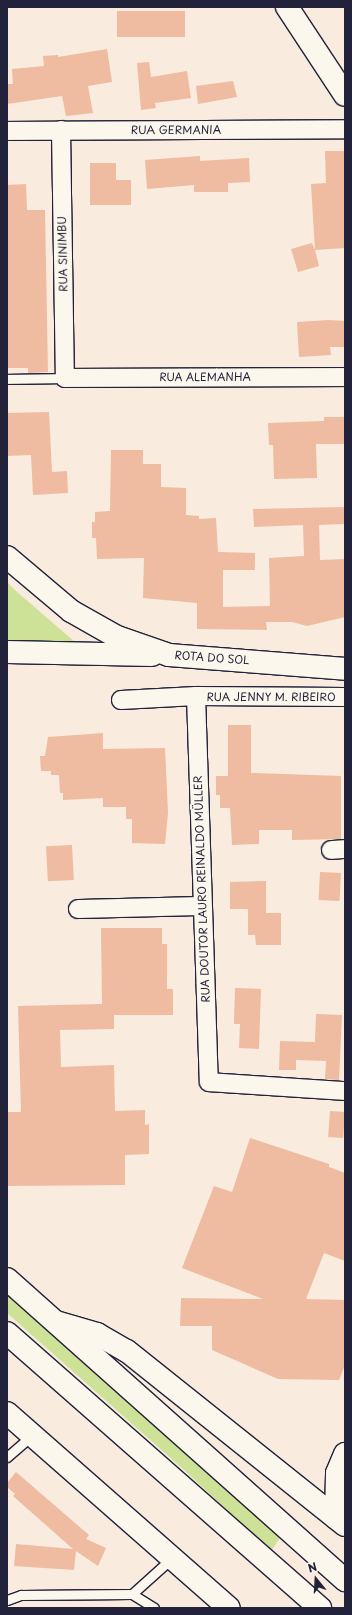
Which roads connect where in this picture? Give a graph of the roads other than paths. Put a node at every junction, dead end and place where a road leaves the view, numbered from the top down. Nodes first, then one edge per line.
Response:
1 (287, 7) edge
2 (345, 96) edge
3 (345, 129) edge
4 (61, 130) junction
5 (7, 131) edge
6 (345, 377) edge
7 (65, 378) junction
8 (7, 379) edge
9 (7, 557) edge
10 (7, 652) edge
11 (169, 655) junction
12 (345, 663) edge
13 (303, 664) junction
14 (345, 669) edge
15 (196, 696) junction
16 (345, 697) edge
17 (121, 700) dead end
18 (201, 906) junction
19 (78, 909) dead end
20 (345, 1091) edge
21 (7, 1280) edge
22 (56, 1322) junction
23 (7, 1333) edge
24 (7, 1413) edge
25 (31, 1436) junction
26 (7, 1457) edge
27 (341, 1463) edge
28 (308, 1496) junction
29 (340, 1521) edge
30 (172, 1558) junction
31 (345, 1580) edge
32 (132, 1594) junction
33 (7, 1600) edge
34 (154, 1608) edge
35 (229, 1608) edge
36 (320, 1608) edge

1 - 2 main road
3 - 4 street, RUA GERMANIA
4 - 5 street, RUA GERMANIA
4 - 7 street, RUA SINIMBU
6 - 7 street, RUA ALEMANHA
7 - 8 lane
9 - 11 main road, ROTA DO SOL
10 - 11 main road
11 - 13 main road, ROTA DO SOL
12 - 13 main road, ROTA DO SOL
13 - 14 main road, ROTA DO SOL
15 - 16 street, RUA JENNY M. RIBEIRO
15 - 17 street, RUA JENNY M. RIBEIRO
15 - 18 street, RUA DOUTOR LAURO REINALDO MÜLLER
18 - 19 street
18 - 20 street, RUA DOUTOR LAURO REINALDO MÜLLER
21 - 22 main road
22 - 28 main road
22 - 31 main road
23 - 36 main road
24 - 25 main road
25 - 26 lane
25 - 30 main road
27 - 28 main road
27 - 29 main road
28 - 29 main road
30 - 32 lane
30 - 35 main road
32 - 33 lane
32 - 34 lane

